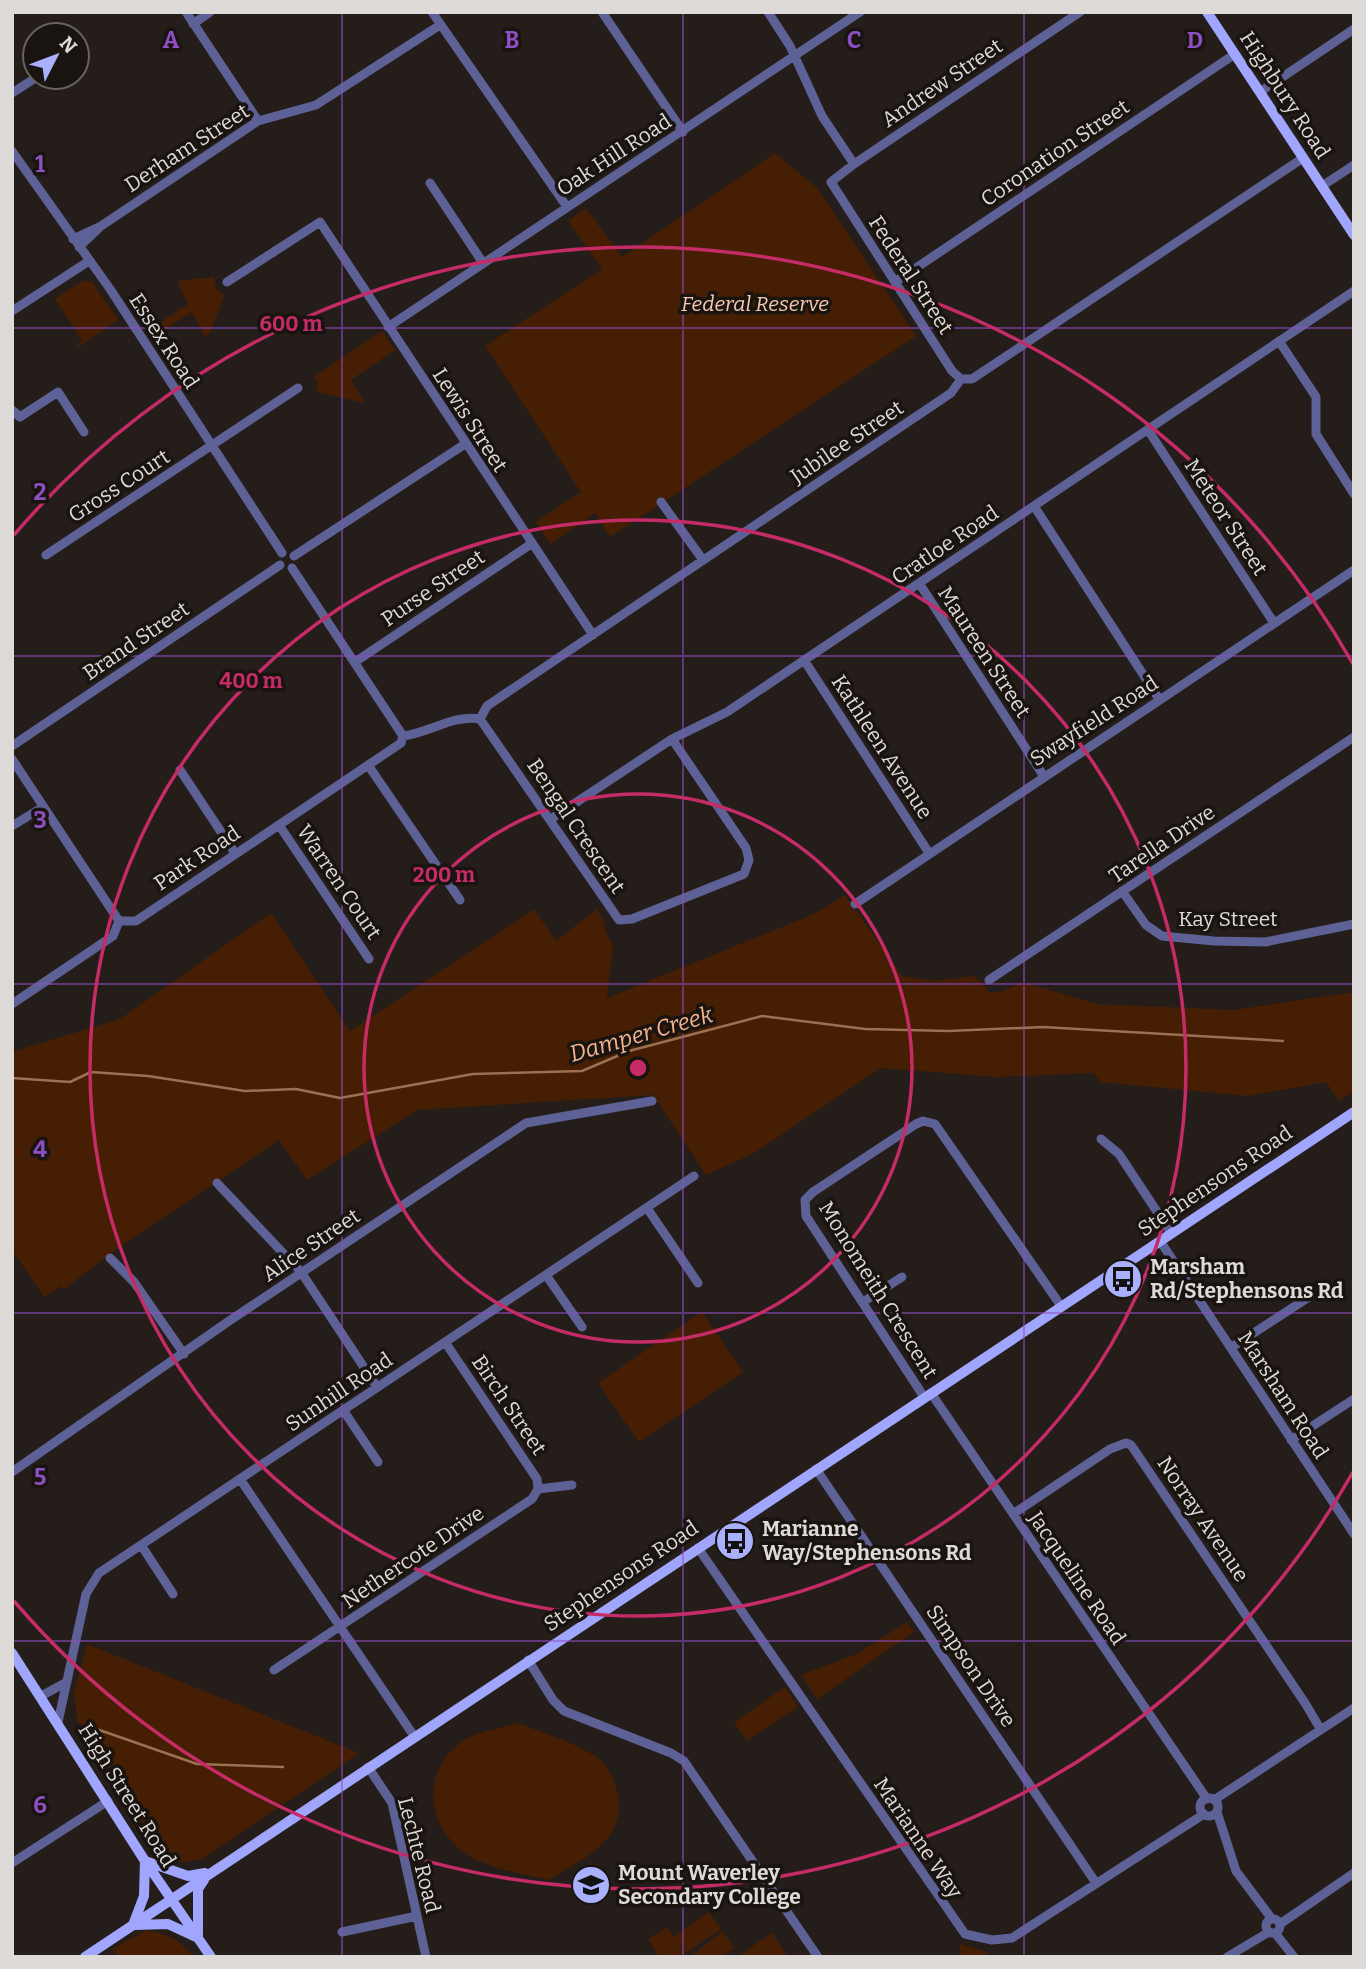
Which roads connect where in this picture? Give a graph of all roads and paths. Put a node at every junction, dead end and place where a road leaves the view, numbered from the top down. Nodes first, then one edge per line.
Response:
1 (186, 12) edge
2 (210, 12) edge
3 (432, 12) edge
4 (602, 12) edge
5 (768, 12) edge
6 (860, 12) edge
7 (1080, 12) edge
8 (1207, 12) edge
9 (194, 24) junction
10 (440, 25) junction
11 (1354, 29) edge
12 (1235, 54) junction
13 (795, 56) junction
14 (1260, 92) junction
15 (258, 121) junction
16 (682, 132) junction
17 (12, 151) edge
18 (1303, 159) junction
19 (854, 164) junction
20 (1354, 165) edge
21 (430, 183) dead end
22 (1322, 186) junction
23 (833, 188) joint
24 (567, 208) junction
25 (101, 226) junction
26 (1354, 235) edge
27 (73, 239) junction
28 (79, 247) junction
29 (89, 261) junction
30 (483, 263) junction
31 (227, 282) dead end
32 (895, 282) junction
33 (1354, 292) edge
34 (12, 311) edge
35 (388, 327) junction
36 (1279, 341) junction
37 (961, 379) junction
38 (298, 388) dead end
39 (16, 414) edge
40 (1148, 430) junction
41 (84, 432) dead end
42 (465, 444) junction
43 (211, 446) junction
44 (1354, 494) edge
45 (661, 502) dead end
46 (1034, 506) junction
47 (531, 544) junction
48 (282, 553) junction
49 (46, 555) dead end
50 (294, 555) junction
51 (703, 560) junction
52 (280, 565) junction
53 (292, 568) junction
54 (1354, 570) edge
55 (919, 583) junction
56 (1274, 623) junction
57 (593, 635) junction
58 (804, 660) junction
59 (355, 662) junction
60 (1159, 699) junction
61 (480, 719) junction
62 (403, 736) junction
63 (672, 739) junction
64 (1352, 742) edge
65 (12, 747) edge
66 (12, 760) edge
67 (368, 765) junction
68 (180, 770) dead end
69 (1043, 775) junction
70 (43, 807) junction
71 (551, 819) junction
72 (279, 825) junction
73 (12, 826) edge
74 (235, 853) junction
75 (929, 853) junction
76 (1122, 891) junction
77 (460, 900) dead end
78 (855, 904) dead end
79 (119, 921) junction
80 (1354, 924) edge
81 (369, 959) dead end
82 (989, 980) dead end
83 (12, 1004) edge
84 (652, 1101) dead end
85 (1354, 1112) edge
86 (1101, 1139) dead end
87 (694, 1176) dead end
88 (217, 1183) dead end
89 (647, 1208) junction
90 (1171, 1233) junction
91 (1160, 1241) junction
92 (110, 1258) dead end
93 (301, 1272) junction
94 (547, 1275) junction
95 (902, 1277) dead end
96 (698, 1283) dead end
97 (1310, 1297) dead end
98 (863, 1302) junction
99 (1061, 1306) junction
100 (582, 1326) dead end
101 (444, 1342) junction
102 (1232, 1348) junction
103 (184, 1354) junction
104 (377, 1387) junction
105 (928, 1395) junction
106 (1354, 1399) edge
107 (343, 1410) junction
108 (1291, 1440) junction
109 (378, 1462) dead end
110 (816, 1469) junction
111 (12, 1472) edge
112 (240, 1479) junction
113 (572, 1485) dead end
114 (538, 1489) junction
115 (1013, 1514) junction
116 (1354, 1534) edge
117 (141, 1545) junction
118 (698, 1548) junction
119 (173, 1594) dead end
120 (341, 1625) junction
121 (12, 1653) edge
122 (528, 1660) junction
123 (274, 1670) dead end
124 (66, 1682) junction
125 (41, 1696) junction
126 (1354, 1708) edge
127 (58, 1722) junction
128 (1321, 1731) junction
129 (414, 1736) junction
130 (368, 1767) junction
131 (108, 1801) junction
132 (1209, 1807) junction
133 (145, 1861) junction
134 (12, 1863) edge
135 (209, 1872) junction
136 (1354, 1873) edge
137 (1096, 1883) junction
138 (171, 1899) junction
139 (416, 1916) junction
140 (134, 1925) junction
141 (1273, 1926) junction
142 (342, 1932) dead end
143 (198, 1938) junction
144 (85, 1957) edge
145 (211, 1957) edge
146 (426, 1957) edge
147 (818, 1957) edge
148 (1227, 1957) edge
149 (1294, 1957) edge

1 - 9 street
2 - 9 street
3 - 10 street
4 - 16 street
5 - 13 street
6 - 13 street, Oak Hill Road
7 - 19 street, Andrew Street
8 - 12 main road, Highbury Road
9 - 15 street
10 - 15 street, Derham Street
10 - 24 street
11 - 14 street
12 - 14 main road, Highbury Road
12 - 32 street, Coronation Street
13 - 16 street, Oak Hill Road
13 - 19 street
14 - 18 main road, Highbury Road
15 - 25 street, Derham Street
16 - 24 street, Oak Hill Road
17 - 27 street, Essex Road
18 - 22 main road, Highbury Road
18 - 37 street, Jubilee Street
19 - 23 street, Andrew Street
20 - 22 street
21 - 30 street
22 - 26 main road, Highbury Road
23 - 32 street, Federal Street
24 - 30 street, Oak Hill Road
25 - 27 street, Derham Street
25 - 28 street, Derham Street
27 - 28 street, Essex Road
28 - 29 street, Essex Road
29 - 34 street
29 - 43 street, Essex Road
30 - 35 street, Oak Hill Road
31 - 35 street, Lewis Street
32 - 37 street, Federal Street
33 - 36 street, Cratloe Road
35 - 42 street, Lewis Street
36 - 40 street, Cratloe Road
36 - 44 street
37 - 51 street, Jubilee Street
38 - 43 street, Gross Court
39 - 41 street
40 - 46 street, Cratloe Road
40 - 56 street, Meteor Street
42 - 47 street, Lewis Street
42 - 50 street
43 - 48 street, Essex Road
43 - 49 street, Gross Court
45 - 51 street
46 - 55 street, Cratloe Road
46 - 60 street
47 - 57 street, Lewis Street
47 - 59 street, Purse Street
48 - 50 street
48 - 52 street
50 - 53 street
51 - 57 street, Jubilee Street
52 - 53 street
52 - 65 street, Brand Street
53 - 59 street
54 - 56 street, Swayfield Road
55 - 58 street, Cratloe Road
55 - 69 street, Maureen Street
56 - 60 street, Swayfield Road
57 - 61 street, Jubilee Street
58 - 63 street, Cratloe Road
58 - 75 street, Kathleen Avenue
59 - 62 street
60 - 69 street, Swayfield Road
61 - 62 street
61 - 71 street, Bengal Crescent
62 - 67 street, Park Road
63 - 71 street, Cratloe Road
63 - 71 street, Bengal Crescent
64 - 76 street, Tarella Drive
66 - 70 street
67 - 72 street, Park Road
67 - 77 street
68 - 74 street
69 - 75 street, Swayfield Road
70 - 73 street
70 - 79 street
72 - 74 street, Park Road
72 - 81 street, Warren Court
74 - 79 street, Park Road
75 - 78 street, Swayfield Road
76 - 80 street, Kay Street
76 - 82 street, Tarella Drive
79 - 83 street
84 - 93 street, Alice Street
85 - 90 main road, Stephensons Road
86 - 90 street
87 - 89 street, Sunhill Road
88 - 93 street
89 - 94 street, Sunhill Road
89 - 96 street
90 - 91 main road, Stephensons Road
91 - 99 main road, Stephensons Road
91 - 102 street, Marsham Road
92 - 103 street
93 - 103 street, Alice Street
93 - 104 street
94 - 100 street
94 - 101 street, Sunhill Road
95 - 98 street
97 - 102 street
98 - 99 street, Monomeith Crescent
98 - 105 street, Monomeith Crescent
99 - 105 main road, Stephensons Road
101 - 104 street, Sunhill Road
101 - 114 street, Birch Street
102 - 108 street, Marsham Road
103 - 111 street, Alice Street
104 - 107 street, Sunhill Road
105 - 110 main road, Stephensons Road
105 - 115 street, Jacqueline Road
106 - 108 street
107 - 109 street
107 - 112 street, Sunhill Road
108 - 116 street, Marsham Road
110 - 118 main road, Stephensons Road
110 - 137 street, Simpson Drive
112 - 117 street, Sunhill Road
112 - 120 street
113 - 114 street
114 - 120 street, Nethercote Drive
115 - 128 street, Norray Avenue
115 - 132 street, Jacqueline Road
117 - 119 street
117 - 124 street, Sunhill Road
118 - 122 main road, Stephensons Road
118 - 137 street, Marianne Way
120 - 123 street, Nethercote Drive
120 - 129 street
121 - 125 main road, High Street Road
122 - 129 main road, Stephensons Road
122 - 147 street
124 - 125 street
124 - 127 street, Sunhill Road
125 - 127 main road, High Street Road
126 - 128 street, Marianne Way
127 - 131 main road, High Street Road
128 - 132 street, Marianne Way
129 - 130 main road, Stephensons Road
130 - 135 main road, Stephensons Road
130 - 139 street, Lechte Road
131 - 133 main road, High Street Road
131 - 134 street
132 - 137 street, Marianne Way
132 - 141 street, Jacqueline Road
133 - 135 main road
133 - 138 main road, High Street Road
133 - 140 main road
135 - 138 main road, Stephensons Road
135 - 143 main road
136 - 141 street
138 - 140 main road, Stephensons Road
138 - 143 main road, High Street Road
139 - 142 street
139 - 146 street, Lechte Road
140 - 143 main road
140 - 144 main road, Stephensons Road
141 - 148 street
141 - 149 street, Jacqueline Road
143 - 145 main road, High Street Road

